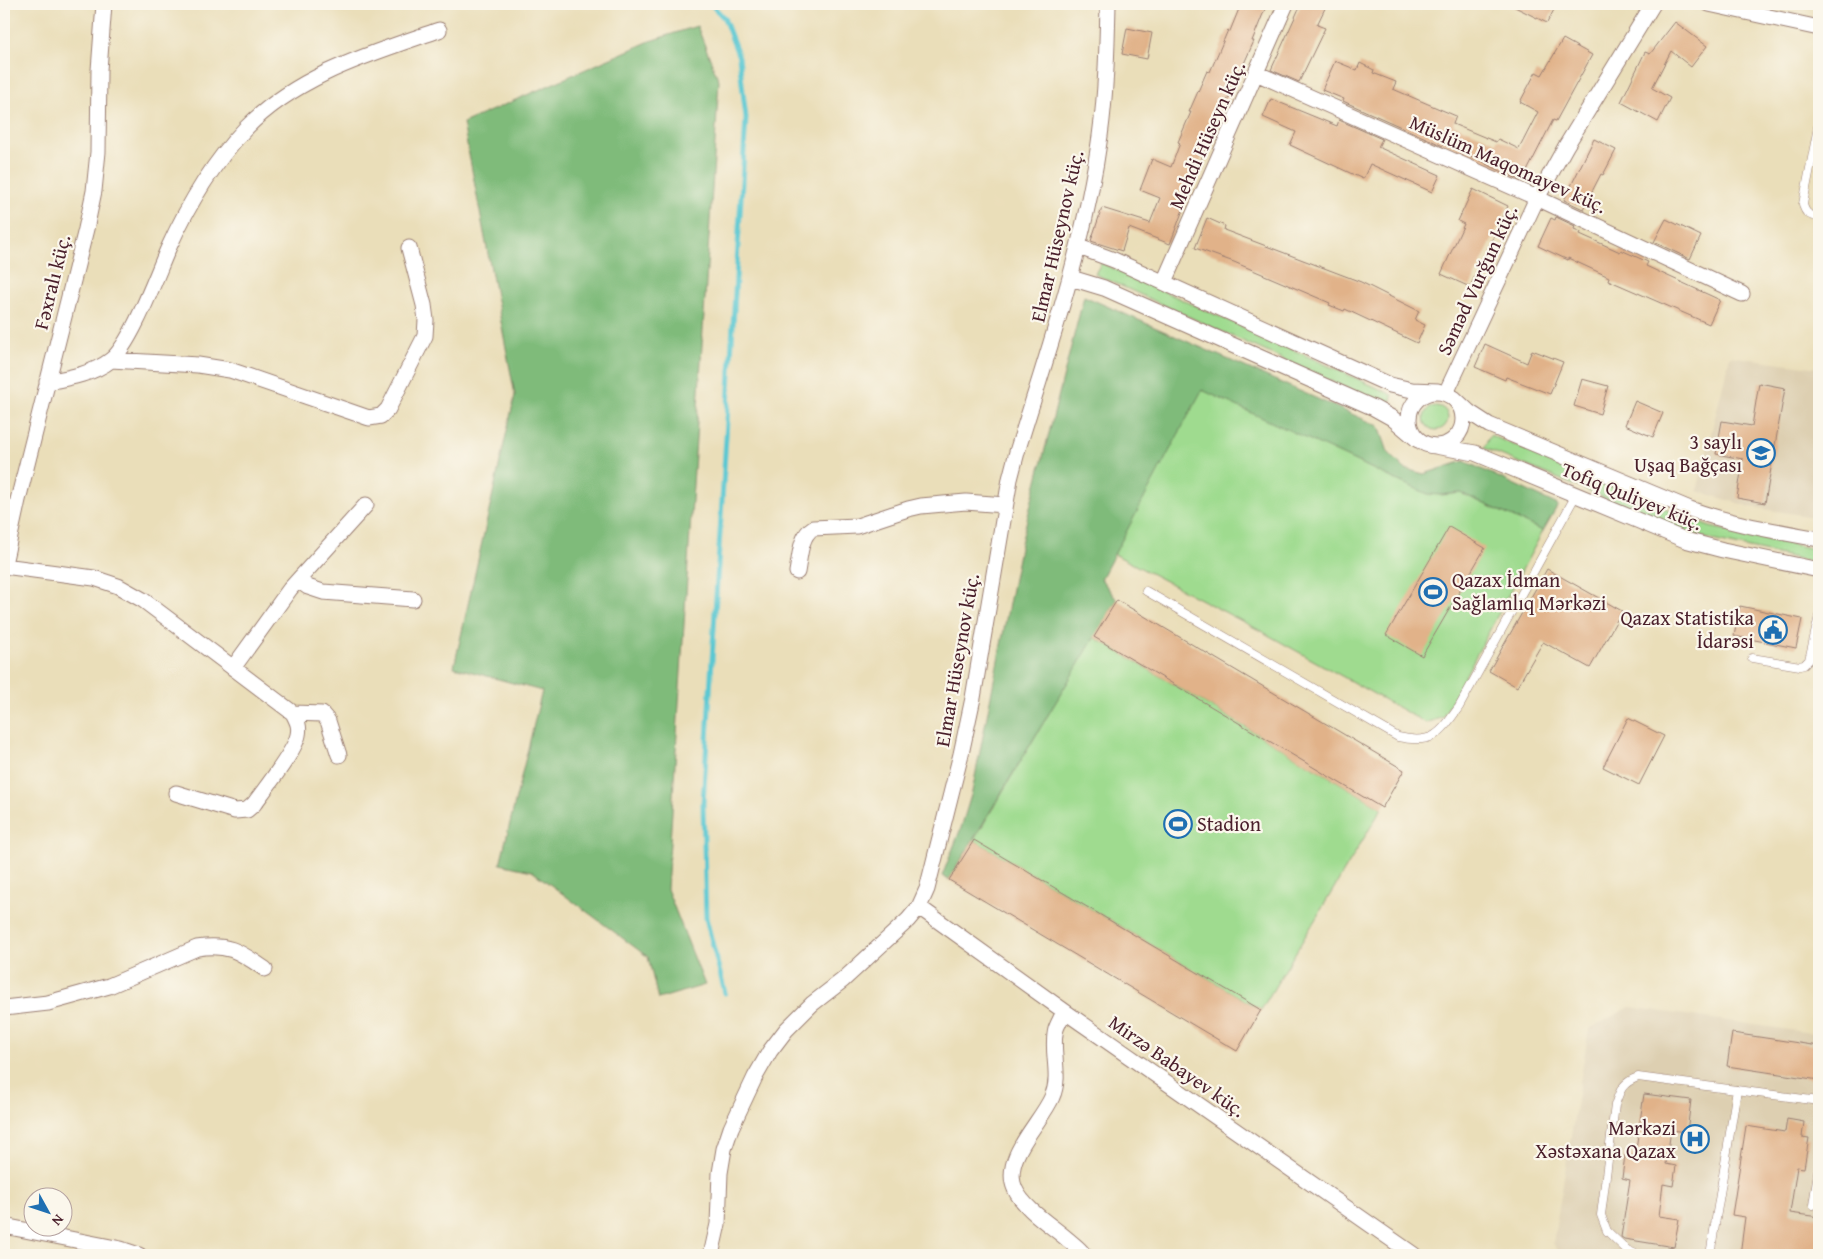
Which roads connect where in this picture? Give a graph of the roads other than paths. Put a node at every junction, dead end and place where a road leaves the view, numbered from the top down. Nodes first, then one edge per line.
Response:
1 (104, 4) edge
2 (1108, 4) edge
3 (1286, 4) edge
4 (1653, 4) edge
5 (1709, 4) edge
6 (1819, 28) edge
7 (438, 30) dead end
8 (1256, 73) junction
9 (1819, 122) edge
10 (1537, 198) junction
11 (1819, 218) edge
12 (1079, 247) junction
13 (409, 248) dead end
14 (1071, 278) junction
15 (1164, 282) junction
16 (1742, 294) dead end
17 (111, 360) junction
18 (47, 382) junction
19 (1446, 394) junction
20 (1418, 440) junction
21 (1435, 446) junction
22 (1576, 495) junction
23 (366, 505) dead end
24 (1005, 505) junction
25 (1819, 539) edge
26 (4, 565) edge
27 (1819, 570) edge
28 (797, 572) dead end
29 (298, 580) junction
30 (1146, 592) dead end
31 (413, 598) dead end
32 (1819, 616) edge
33 (1752, 658) dead end
34 (233, 668) junction
35 (293, 713) junction
36 (339, 754) dead end
37 (176, 793) dead end
38 (919, 907) junction
39 (265, 969) dead end
40 (4, 1008) edge
41 (1064, 1011) junction
42 (1737, 1090) junction
43 (1819, 1100) edge
44 (1819, 1166) edge
45 (1814, 1205) dead end
46 (4, 1226) edge
47 (139, 1255) edge
48 (711, 1255) edge
49 (1084, 1255) edge
50 (1414, 1255) edge
51 (1638, 1255) edge
52 (1710, 1255) edge

1 - 18 street, Fəxralı küç.
2 - 12 street, Elmar Hüseynov küç.
3 - 8 street, Mehdi Hüseyn küç.
4 - 10 street, Səməd Vurğun küç.
5 - 6 street
7 - 17 street
8 - 10 street, Müslüm Maqomayev küç.
8 - 15 street, Mehdi Hüseyn küç.
9 - 11 lane
10 - 16 street, Müslüm Maqomayev küç.
10 - 19 street, Səməd Vurğun küç.
12 - 14 street, Elmar Hüseynov küç.
12 - 15 street
13 - 17 street
14 - 20 street
14 - 24 street, Elmar Hüseynov küç.
15 - 19 street
17 - 18 street
18 - 26 street, Fəxralı küç.
19 - 20 street
19 - 21 street
19 - 25 street, Tofiq Quliyev küç.
20 - 21 street, Tofiq Quliyev küç.
21 - 22 street, Tofiq Quliyev küç.
22 - 27 street, Tofiq Quliyev küç.
22 - 30 lane
23 - 29 street
24 - 28 street
24 - 38 street, Elmar Hüseynov küç.
26 - 34 street
29 - 31 street
29 - 34 street
32 - 33 lane
34 - 35 street
35 - 36 street
35 - 37 street
38 - 41 street, Mirzə Babayev küç.
38 - 48 street, Elmar Hüseynov küç.
39 - 40 street
41 - 49 street
41 - 50 street, Mirzə Babayev küç.
42 - 43 lane
42 - 51 lane
42 - 52 lane
44 - 45 lane
46 - 47 street

